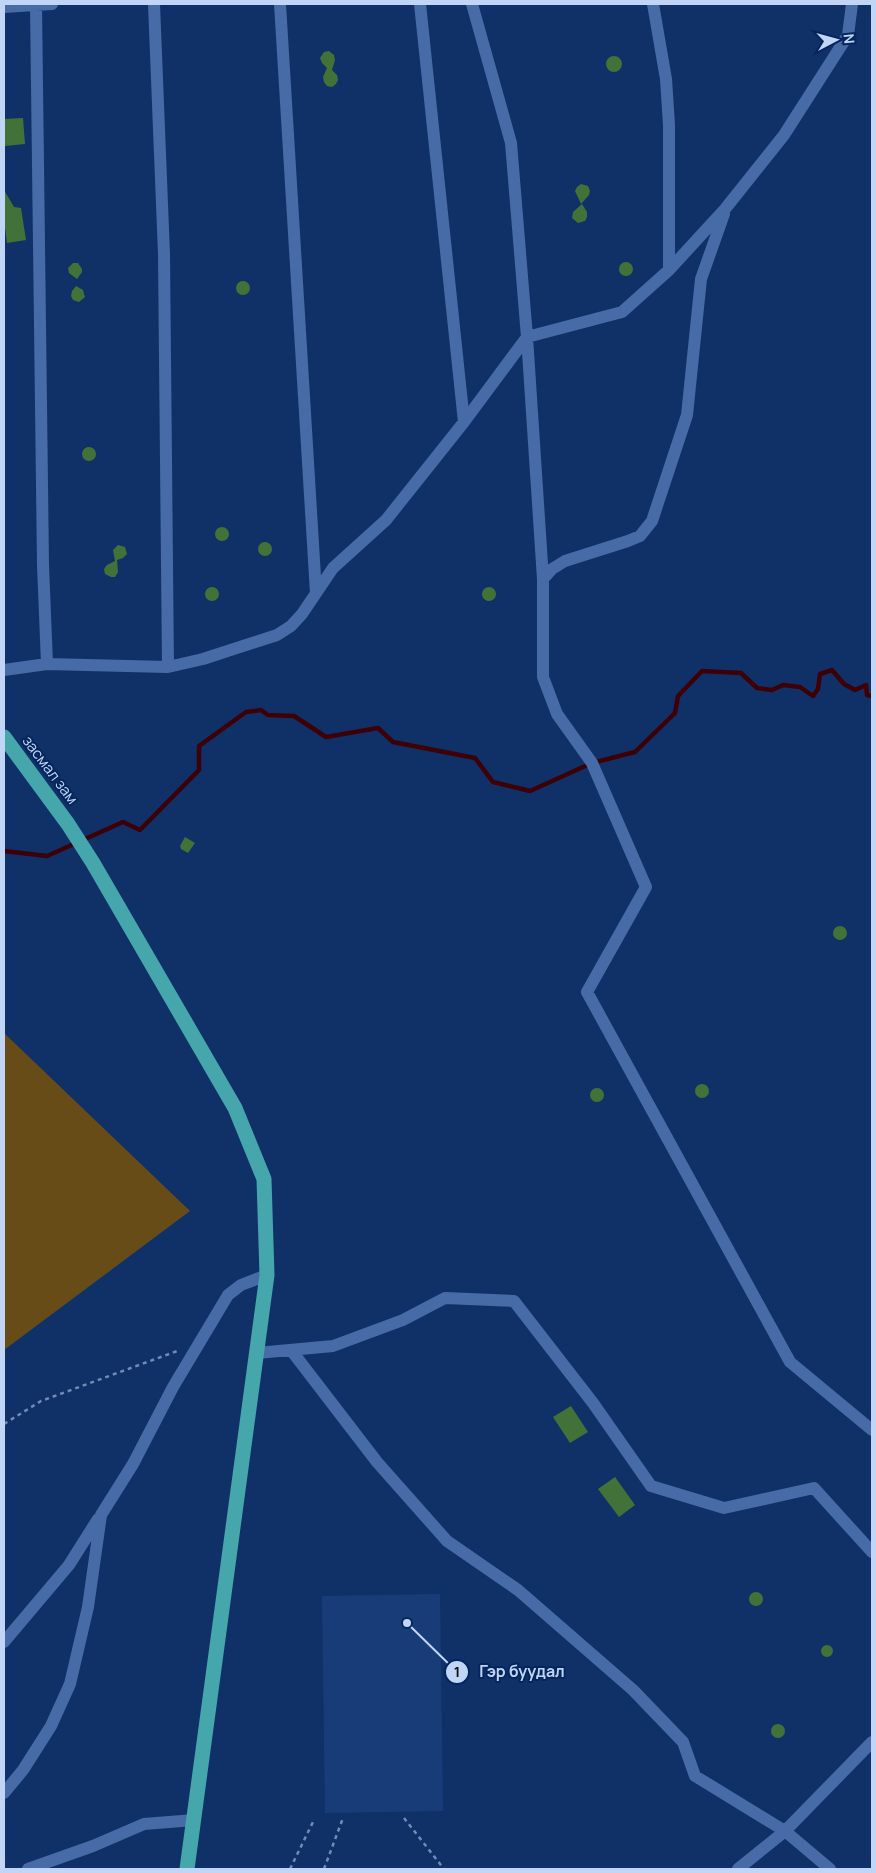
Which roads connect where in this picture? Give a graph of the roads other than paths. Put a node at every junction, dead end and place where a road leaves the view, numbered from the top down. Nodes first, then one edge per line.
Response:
1 (52, 4) edge
2 (154, 4) edge
3 (280, 4) edge
4 (420, 4) edge
5 (472, 4) edge
6 (653, 4) edge
7 (852, 4) edge
8 (36, 5) edge
9 (4, 7) edge
10 (725, 209) junction
11 (669, 270) junction
12 (527, 337) junction
13 (464, 422) junction
14 (543, 579) junction
15 (316, 593) junction
16 (47, 664) junction
17 (168, 667) junction
18 (4, 670) edge
19 (4, 737) edge
20 (268, 1275) junction
21 (291, 1350) junction
22 (257, 1353) junction
23 (872, 1430) edge
24 (101, 1515) junction
25 (872, 1552) edge
26 (4, 1642) edge
27 (872, 1742) edge
28 (4, 1793) edge
29 (194, 1820) junction
30 (785, 1831) junction
31 (28, 1869) edge
32 (187, 1869) edge
33 (738, 1869) edge
34 (830, 1869) edge

1 - 8 street
2 - 17 street
3 - 15 street
4 - 13 street
5 - 12 street
6 - 11 street
7 - 10 street
8 - 9 street
8 - 16 street
10 - 11 street
10 - 14 street
11 - 12 street
12 - 13 street
12 - 14 street
13 - 15 street
14 - 23 street
15 - 17 street
16 - 17 street
16 - 18 street
19 - 20 highway, засмал зам
20 - 22 highway, засмал зам
20 - 24 street
21 - 22 street
21 - 25 street
21 - 30 street
22 - 29 highway, засмал зам
24 - 26 street
24 - 28 street
27 - 30 street
29 - 31 street
29 - 32 highway, засмал зам
30 - 33 street
30 - 34 street

